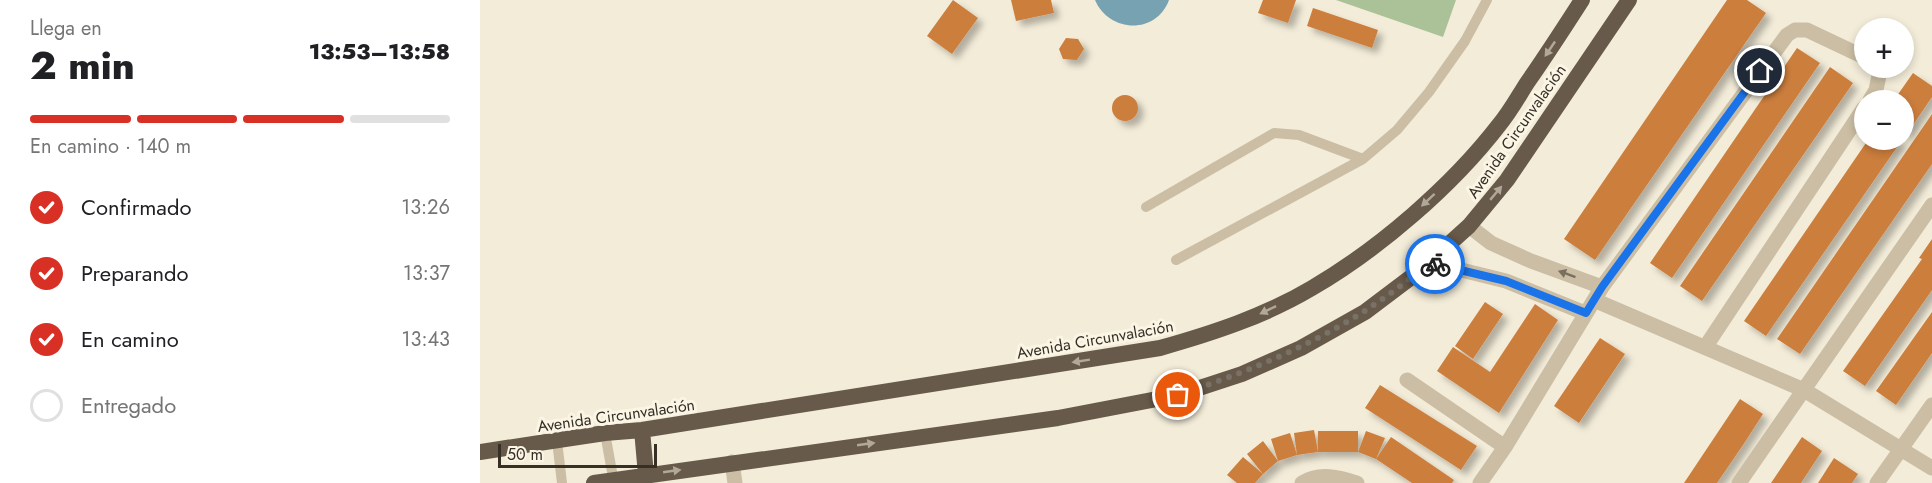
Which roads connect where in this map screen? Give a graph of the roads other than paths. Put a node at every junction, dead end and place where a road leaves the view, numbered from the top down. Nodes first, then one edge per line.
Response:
1 (1487, 0) edge
2 (1582, 0) edge
3 (1629, 0) edge
4 (1854, 52) edge
5 (1854, 123) edge
6 (1362, 159) junction
7 (1932, 205) edge
8 (1146, 207) dead end
9 (1469, 226) junction
10 (1176, 260) dead end
11 (1429, 262) junction
12 (1598, 293) junction
13 (1586, 313) junction
14 (1706, 346) junction
15 (1407, 380) dead end
16 (1804, 390) junction
17 (1932, 405) edge
18 (642, 430) junction
19 (605, 433) junction
20 (557, 441) junction
21 (1505, 447) junction
22 (1901, 449) junction
23 (480, 452) edge
24 (732, 462) junction
25 (1932, 468) edge
26 (646, 475) junction
27 (613, 481) edge
28 (562, 483) edge
29 (594, 483) edge
30 (735, 483) edge
31 (1302, 483) edge
32 (1357, 483) edge
33 (1480, 483) edge
34 (1739, 483) edge
35 (1877, 483) edge

1 - 6 lane
2 -> 18 highway, Avenida Circunvalación
9 -> 3 highway, Avenida Circunvalación
4 - 12 street
5 - 14 street
6 - 8 lane
6 - 10 lane
7 - 16 street
9 - 11 highway, Avenida Circunvalación
12 -> 9 street
11 - 13 street
24 -> 11 highway, Avenida Circunvalación
12 - 13 street
12 - 14 street
13 - 21 street
14 - 16 street
15 - 21 street
16 - 22 street
16 - 34 street
17 - 22 street
18 - 19 highway, Avenida Circunvalación
18 - 26 highway
19 - 20 highway, Avenida Circunvalación
19 - 27 lane
20 - 23 highway, Avenida Circunvalación
20 - 28 lane
21 - 33 street
22 - 25 street
22 - 35 street
26 -> 24 highway, Avenida Circunvalación
24 - 30 street
26 - 27 highway, Avenida Circunvalación
27 - 29 highway, Avenida Circunvalación
31 - 32 street

